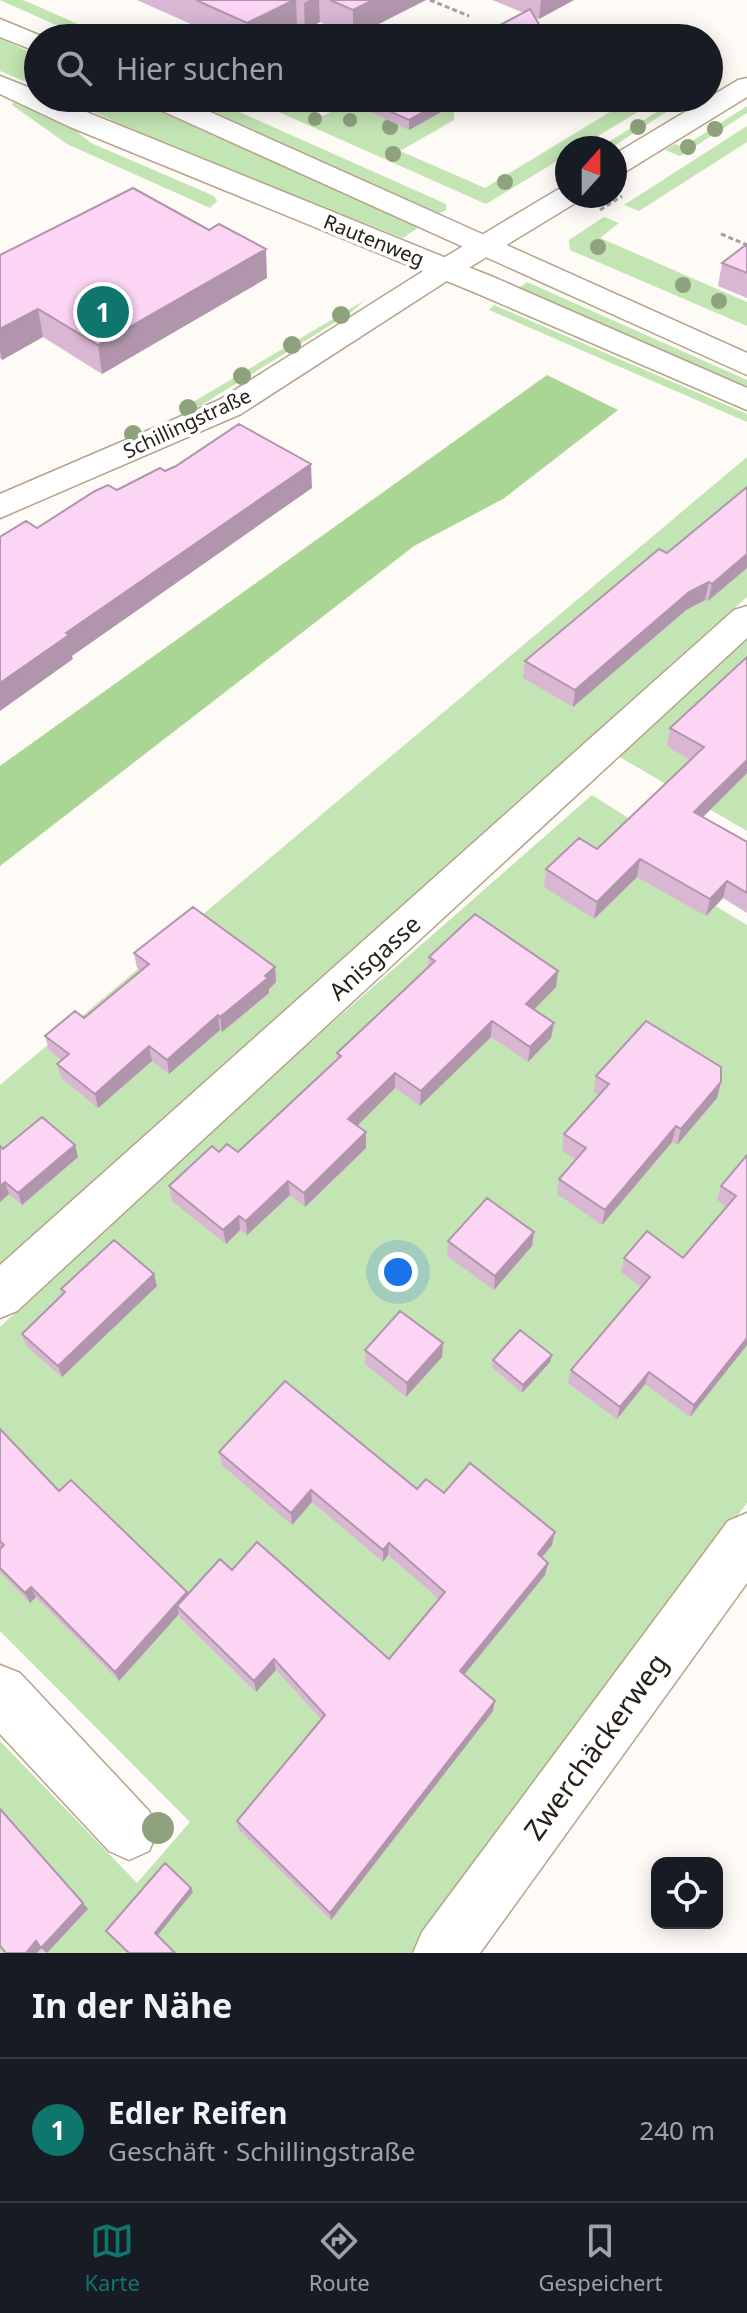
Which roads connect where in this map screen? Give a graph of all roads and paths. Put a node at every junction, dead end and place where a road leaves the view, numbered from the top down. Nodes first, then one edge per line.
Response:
1 (430, 0) edge
2 (469, 16) dead end
3 (0, 27) edge
4 (24, 38) edge
5 (0, 84) edge
6 (747, 86) edge
7 (24, 95) edge
8 (723, 101) edge
9 (61, 112) edge
10 (188, 112) edge
11 (704, 112) edge
12 (627, 159) edge
13 (555, 203) edge
14 (721, 234) dead end
15 (747, 245) edge
16 (483, 247) junction
17 (446, 269) junction
18 (747, 365) edge
19 (747, 400) edge
20 (0, 507) edge
21 (747, 618) edge
22 (0, 1296) edge
23 (747, 1539) edge
24 (0, 1693) edge
25 (129, 1831) dead end
26 (443, 1953) edge

1 - 2 path
3 - 4 main road
5 - 7 main road, Rautenweg
6 - 8 main road
9 - 17 main road, Rautenweg
10 - 16 main road, Rautenweg
11 - 12 main road
13 - 16 main road
14 - 15 path
16 - 17 main road
16 - 18 main road, Rautenweg
17 - 19 main road, Rautenweg
17 - 20 street, Schillingstraße
21 - 22 street, Anisgasse
23 - 26 street, Zwerchäckerweg
24 - 25 street

